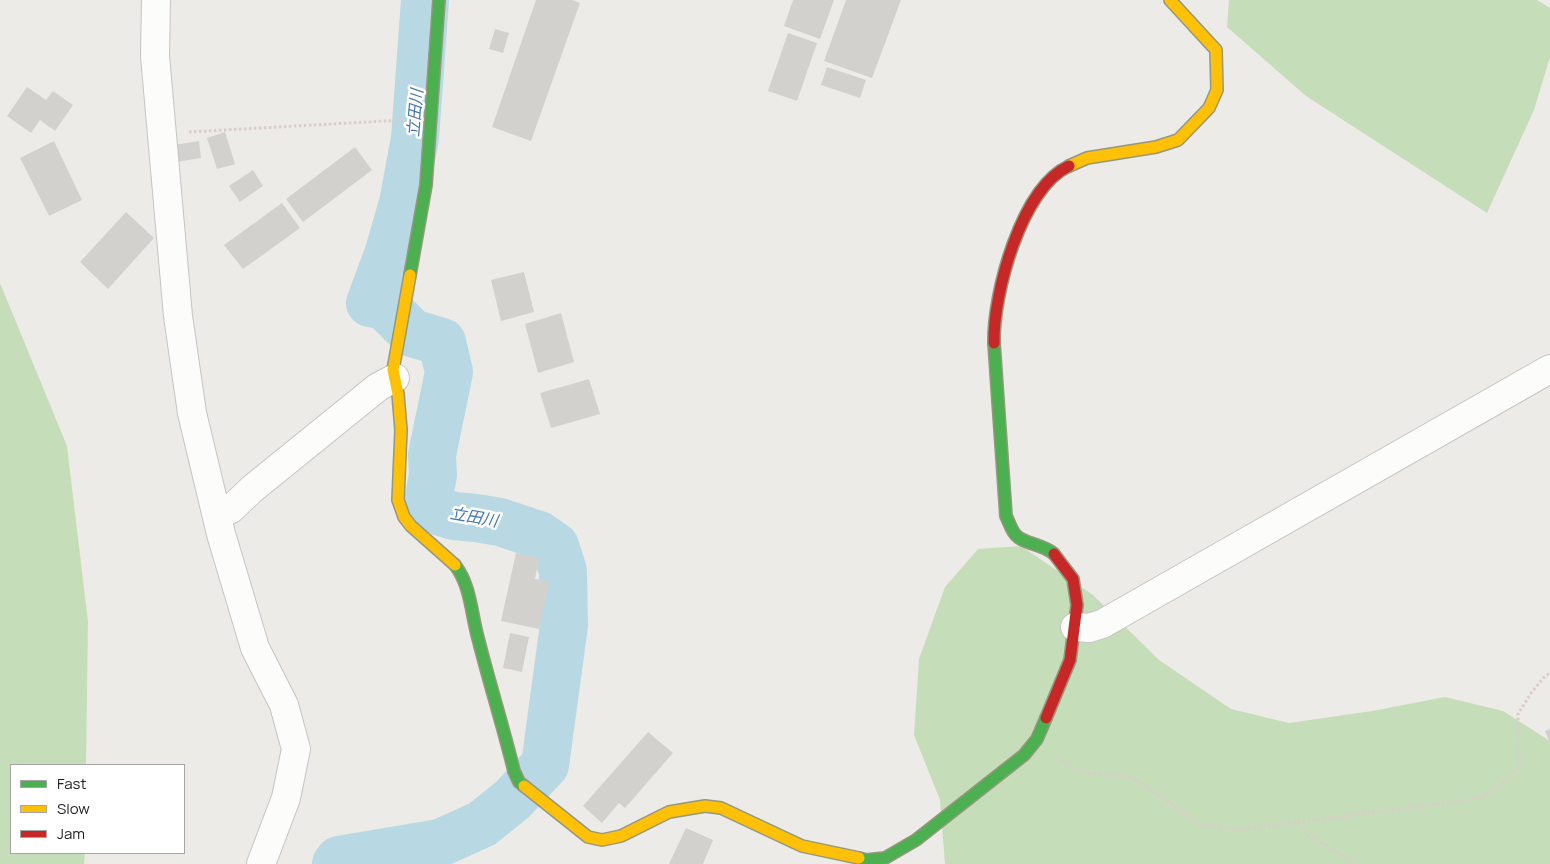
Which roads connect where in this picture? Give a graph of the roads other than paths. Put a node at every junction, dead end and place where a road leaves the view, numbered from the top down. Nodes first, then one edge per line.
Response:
1 (156, 0) edge
2 (440, 0) edge
3 (1170, 0) edge
4 (1550, 369) edge
5 (395, 378) junction
6 (217, 516) junction
7 (1075, 627) junction
8 (261, 864) edge

1 - 6 street
2 - 5 street
3 - 7 street
4 - 7 street
5 - 6 street
5 - 7 street
6 - 8 street

